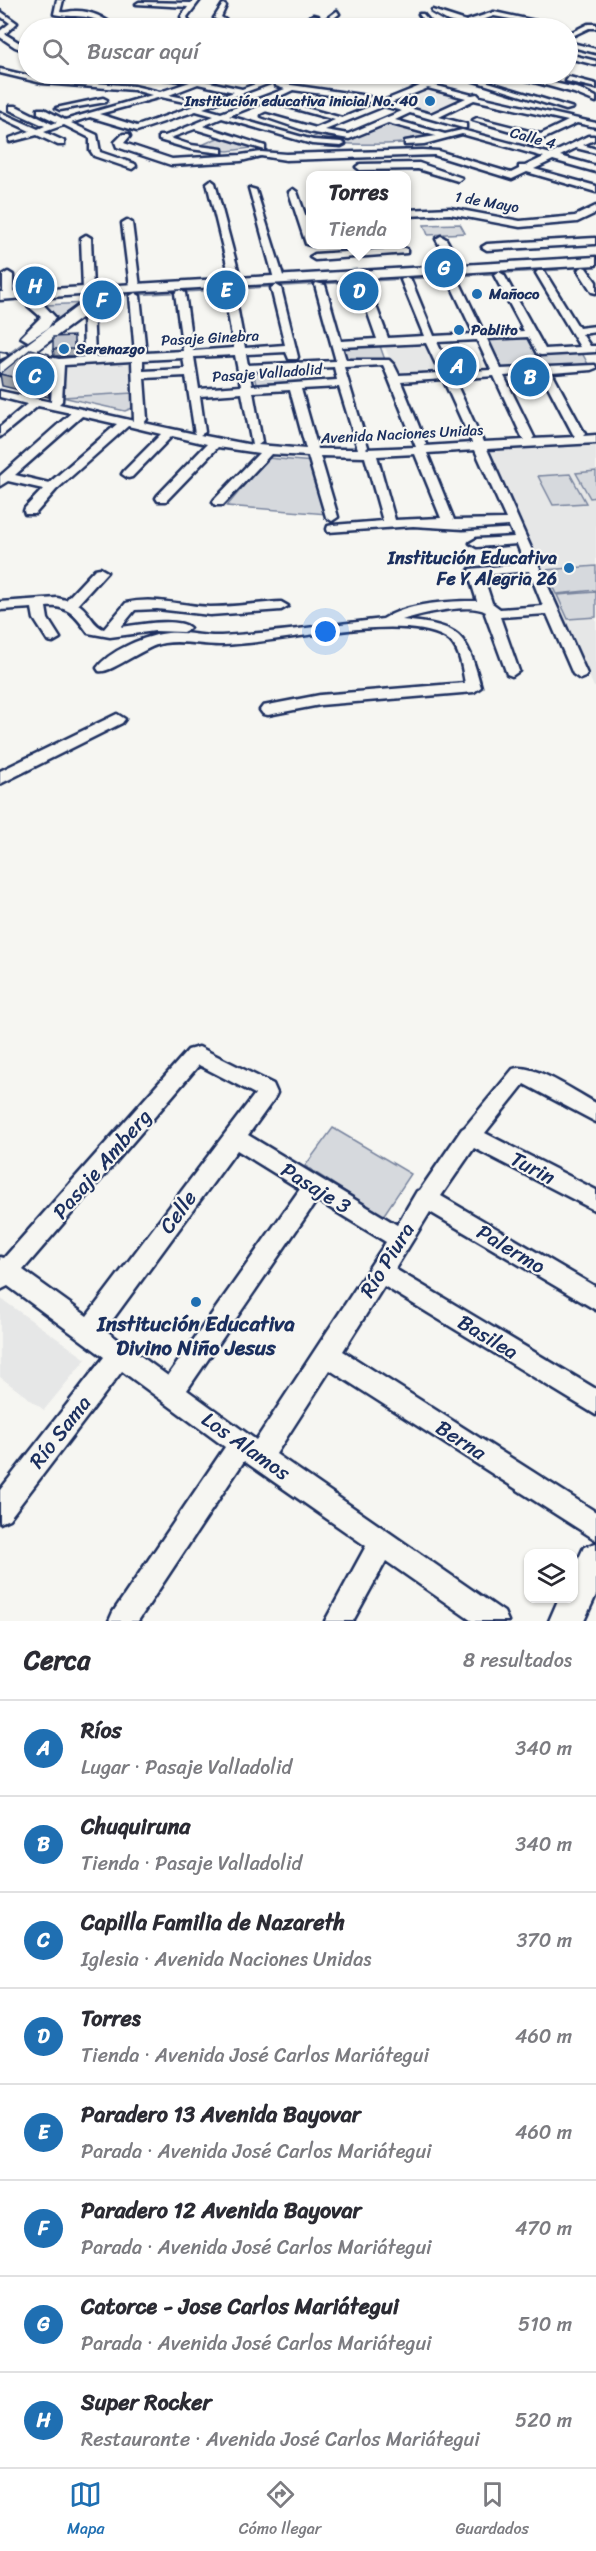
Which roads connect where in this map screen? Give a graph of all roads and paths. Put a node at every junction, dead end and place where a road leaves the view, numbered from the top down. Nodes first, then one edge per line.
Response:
1 (60, 0) edge
2 (195, 2) edge
3 (140, 4) dead end
4 (223, 6) dead end
5 (434, 11) dead end
6 (0, 13) edge
7 (337, 13) dead end
8 (422, 15) dead end
9 (315, 16) dead end
10 (96, 18) edge
11 (184, 18) edge
12 (217, 18) edge
13 (312, 18) edge
14 (330, 18) edge
15 (424, 18) edge
16 (446, 18) edge
17 (0, 26) edge
18 (596, 26) edge
19 (11, 27) junction
20 (584, 28) junction
21 (596, 30) edge
22 (578, 31) edge
23 (17, 46) joint
24 (578, 46) edge
25 (0, 48) edge
26 (594, 50) edge
27 (578, 55) edge
28 (578, 60) edge
29 (596, 63) edge
30 (0, 71) edge
31 (18, 75) edge
32 (578, 81) edge
33 (78, 84) edge
34 (174, 84) edge
35 (193, 84) edge
36 (210, 84) edge
37 (262, 84) edge
38 (270, 84) edge
39 (420, 84) edge
40 (491, 84) edge
41 (553, 84) edge
42 (495, 85) junction
43 (280, 86) junction
44 (427, 86) junction
45 (596, 86) edge
46 (138, 89) junction
47 (289, 90) junction
48 (241, 91) junction
49 (148, 92) junction
50 (162, 95) junction
51 (354, 96) junction
52 (222, 98) junction
53 (474, 98) junction
54 (267, 99) junction
55 (186, 100) dead end
56 (596, 100) edge
57 (382, 103) junction
58 (335, 104) dead end
59 (98, 106) junction
60 (249, 106) junction
61 (293, 106) junction
62 (512, 106) junction
63 (13, 108) dead end
64 (60, 108) dead end
65 (195, 108) junction
66 (569, 108) dead end
67 (109, 110) junction
68 (41, 111) dead end
69 (410, 111) junction
70 (315, 112) junction
71 (538, 112) junction
72 (0, 114) edge
73 (93, 115) junction
74 (129, 116) dead end
75 (222, 116) junction
76 (266, 116) junction
77 (432, 117) junction
78 (77, 118) junction
79 (139, 118) dead end
80 (342, 120) junction
81 (387, 120) junction
82 (477, 120) junction
83 (575, 121) junction
84 (64, 122) junction
85 (154, 123) junction
86 (0, 124) edge
87 (249, 124) junction
88 (596, 125) edge
89 (51, 126) junction
90 (195, 126) junction
91 (142, 127) junction
92 (504, 128) junction
93 (462, 129) junction
94 (558, 129) junction
95 (586, 129) dead end
96 (317, 130) junction
97 (36, 131) junction
98 (23, 135) junction
99 (223, 135) junction
100 (169, 136) junction
101 (289, 136) junction
102 (444, 136) junction
103 (475, 136) junction
104 (72, 137) dead end
105 (542, 137) junction
106 (299, 139) junction
107 (594, 139) edge
108 (13, 140) dead end
109 (280, 140) dead end
110 (430, 141) junction
111 (61, 143) dead end
112 (402, 143) dead end
113 (40, 144) dead end
114 (149, 144) dead end
115 (272, 144) dead end
116 (576, 146) junction
117 (190, 147) junction
118 (262, 148) junction
119 (520, 148) junction
120 (596, 151) edge
121 (552, 157) junction
122 (200, 160) junction
123 (356, 160) junction
124 (132, 166) dead end
125 (515, 166) dead end
126 (584, 166) junction
127 (526, 169) junction
128 (596, 169) edge
129 (458, 178) dead end
130 (558, 179) junction
131 (497, 180) dead end
132 (211, 183) dead end
133 (547, 185) dead end
134 (596, 189) edge
135 (252, 190) dead end
136 (293, 192) dead end
137 (596, 209) edge
138 (411, 213) edge
139 (127, 223) dead end
140 (306, 230) edge
141 (588, 232) edge
142 (481, 237) dead end
143 (86, 238) dead end
144 (441, 239) dead end
145 (487, 247) junction
146 (313, 249) edge
147 (393, 249) edge
148 (403, 249) edge
149 (315, 257) junction
150 (596, 261) edge
151 (562, 267) junction
152 (589, 270) edge
153 (498, 271) junction
154 (455, 273) junction
155 (541, 273) junction
156 (8, 275) dead end
157 (410, 275) junction
158 (321, 281) junction
159 (362, 282) junction
160 (278, 283) junction
161 (232, 286) junction
162 (596, 290) edge
163 (135, 292) junction
164 (180, 293) junction
165 (3, 298) edge
166 (31, 298) junction
167 (90, 298) junction
168 (596, 329) edge
169 (576, 331) junction
170 (531, 334) junction
171 (480, 336) junction
172 (430, 339) junction
173 (384, 342) junction
174 (337, 344) junction
175 (291, 348) junction
176 (588, 350) edge
177 (241, 351) junction
178 (25, 353) junction
179 (188, 354) junction
180 (1, 356) edge
181 (139, 357) junction
182 (90, 360) junction
183 (59, 362) junction
184 (340, 364) junction
185 (296, 366) junction
186 (245, 368) junction
187 (545, 370) junction
188 (0, 371) edge
189 (593, 371) edge
190 (190, 372) junction
191 (498, 373) junction
192 (140, 375) junction
193 (446, 376) junction
194 (394, 379) junction
195 (343, 383) junction
196 (294, 387) junction
197 (0, 388) edge
198 (246, 389) junction
199 (193, 393) junction
200 (0, 394) edge
201 (56, 401) junction
202 (36, 402) junction
203 (78, 412) junction
204 (135, 422) junction
205 (170, 432) junction
206 (198, 432) junction
207 (596, 432) edge
208 (0, 433) edge
209 (579, 434) junction
210 (528, 437) junction
211 (596, 439) edge
212 (216, 442) junction
213 (256, 442) junction
214 (478, 443) junction
215 (420, 447) junction
216 (268, 450) junction
217 (313, 450) junction
218 (366, 450) junction
219 (128, 474) dead end
220 (3, 480) edge
221 (52, 487) junction
222 (162, 498) dead end
223 (219, 502) dead end
224 (30, 511) dead end
225 (514, 522) junction
226 (449, 523) junction
227 (390, 524) junction
228 (522, 540) junction
229 (477, 543) dead end
230 (534, 567) junction
231 (100, 572) dead end
232 (38, 603) junction
233 (69, 605) junction
234 (0, 606) edge
235 (281, 606) dead end
236 (490, 608) junction
237 (552, 609) junction
238 (387, 623) junction
239 (110, 633) junction
240 (53, 638) dead end
241 (203, 639) junction
242 (104, 668) dead end
243 (512, 671) dead end
244 (580, 674) dead end
245 (268, 710) dead end
246 (117, 719) dead end
247 (0, 778) edge
248 (267, 1093) joint
249 (596, 1113) edge
250 (469, 1135) junction
251 (234, 1137) junction
252 (314, 1187) junction
253 (425, 1198) junction
254 (596, 1201) edge
255 (400, 1239) junction
256 (3, 1272) edge
257 (380, 1272) junction
258 (596, 1299) edge
259 (89, 1332) junction
260 (326, 1354) junction
261 (120, 1355) junction
262 (171, 1392) junction
263 (596, 1403) edge
264 (250, 1450) junction
265 (0, 1510) edge
266 (596, 1527) edge
267 (383, 1541) junction
268 (596, 1559) edge
269 (572, 1619) edge
270 (122, 1621) edge
271 (338, 1621) edge
272 (495, 1621) edge

1 - 10 street
2 - 3 street
2 - 11 street
4 - 12 street
5 - 16 street
6 - 19 street
7 - 14 street
8 - 15 street
9 - 13 street
17 - 19 street
18 - 20 street
19 - 23 street
20 - 21 street
20 - 22 street
23 - 25 street
24 - 26 street
26 - 27 street
28 - 29 street
30 - 31 street
32 - 45 street
33 - 46 street
34 - 49 street
35 - 50 street
36 - 48 street
37 - 48 street
38 - 43 street
39 - 44 street
40 - 42 street
41 - 56 street
42 - 53 street
42 - 66 street
43 - 47 street
43 - 51 street, Calle 4
44 - 53 street
44 - 57 street
46 - 49 street
46 - 64 street
47 - 54 street
47 - 70 street
48 - 52 street
49 - 50 street
49 - 59 street
50 - 55 street
50 - 67 street
51 - 57 street, Calle 4
51 - 58 street
52 - 60 street
52 - 65 street
53 - 62 street
53 - 77 street
54 - 60 street
54 - 61 street
57 - 69 street, Calle 4
57 - 80 street
59 - 67 street
59 - 78 street
60 - 75 street
61 - 70 street
61 - 76 street
62 - 71 street
62 - 82 street
63 - 89 street
65 - 75 street
65 - 85 street
67 - 73 street
67 - 74 street
68 - 84 street
69 - 77 street, Calle 4
69 - 81 street
70 - 80 street
71 - 83 street
71 - 92 street
72 - 97 street
73 - 78 street
73 - 91 street
75 - 87 street
75 - 90 street
76 - 87 street
76 - 96 street
77 - 93 street, Calle 4
78 - 84 street
78 - 122 street
79 - 85 street
80 - 96 street
81 - 96 street
81 - 102 street
82 - 92 street
82 - 93 street
83 - 88 street
83 - 94 street
84 - 89 street
84 - 124 street
85 - 91 street
86 - 98 street
87 - 101 street
88 - 95 street
89 - 97 street
89 - 104 street
90 - 99 street
90 - 100 street
91 - 100 street
92 - 105 street
93 - 102 street
93 - 103 street, Calle 4
94 - 105 street
94 - 107 street
96 - 106 street
97 - 98 street
97 - 111 street
98 - 108 street
98 - 113 street
99 - 117 street
99 - 118 street
100 - 117 street
101 - 106 street
101 - 109 street
102 - 110 street
103 - 110 street
103 - 119 street, Calle 4
105 - 119 street
106 - 123 street
107 - 116 street
110 - 112 street
114 - 122 street
115 - 118 street
116 - 120 street
116 - 121 street
117 - 118 street
119 - 121 street, Calle 4
121 - 126 street, Calle 4
121 - 127 street
122 - 123 street
123 - 127 street
123 - 129 street
123 - 131 street
125 - 127 street
126 - 128 street, Calle 4
126 - 130 street
127 - 130 street
130 - 133 street
130 - 134 street
132 - 161 street
135 - 160 street
136 - 140 street
137 - 141 street, 1 de Mayo
138 - 141 street, 1 de Mayo
139 - 163 street
141 - 145 street
142 - 145 street
143 - 167 street
144 - 154 street
145 - 153 street
146 - 149 street
147 - 149 street
148 - 157 street
149 - 158 street
150 - 151 main road
151 - 152 main road
151 - 153 main road
151 - 155 main road
152 - 162 street
153 - 154 main road
153 - 155 main road
153 - 170 street
154 - 157 main road
154 - 171 street
155 - 169 street
156 - 165 street
157 - 158 main road
157 - 159 main road
157 - 172 street
158 - 159 main road
158 - 160 main road
158 - 174 street
159 - 173 street
160 - 161 main road
160 - 175 street
161 - 163 main road
161 - 164 main road
161 - 177 street
163 - 164 main road
163 - 167 main road
163 - 181 street
164 - 179 street
165 - 166 main road
166 - 167 main road
166 - 180 main road
167 - 178 main road
167 - 182 street
168 - 169 street
169 - 176 street
170 - 171 street
170 - 176 street
171 - 172 street
171 - 191 street
172 - 173 street
172 - 193 street
173 - 174 street
174 - 184 street
175 - 177 street, Pasaje Ginebra
175 - 185 street
176 - 189 street
177 - 179 street, Pasaje Ginebra
177 - 186 street
178 - 183 street, Pasaje Ginebra
178 - 188 main road
179 - 181 street, Pasaje Ginebra
179 - 190 street
181 - 182 street, Pasaje Ginebra
181 - 192 street
182 - 183 street, Pasaje Ginebra
183 - 201 street
184 - 185 street
184 - 194 street
184 - 195 street
185 - 186 street
186 - 198 street
187 - 189 street
187 - 191 street
187 - 209 street
190 - 192 street
190 - 199 street
191 - 193 street
191 - 210 street
192 - 204 street
193 - 194 street
193 - 214 street
194 - 215 street
195 - 196 street, Pasaje Valladolid
195 - 218 street
196 - 198 street, Pasaje Valladolid
196 - 217 street
197 - 201 street, Avenida Naciones Unidas
198 - 199 street, Pasaje Valladolid
198 - 213 street
199 - 206 street
200 - 202 street, Avenida Naciones Unidas
201 - 204 street, Avenida Naciones Unidas
202 - 203 street, Avenida Naciones Unidas
202 - 208 street
203 - 204 street, Avenida Naciones Unidas
203 - 220 street
204 - 205 street, Avenida Naciones Unidas
204 - 206 street, Avenida Naciones Unidas
204 - 221 street
205 - 212 street, Avenida Naciones Unidas
205 - 219 street
206 - 213 street, Avenida Naciones Unidas
207 - 209 street, Avenida Naciones Unidas
209 - 210 street, Avenida Naciones Unidas
210 - 214 street, Avenida Naciones Unidas
211 - 214 street, Avenida Naciones Unidas
212 - 216 street, Avenida Naciones Unidas
212 - 222 street
213 - 217 street, Avenida Naciones Unidas
214 - 215 street, Avenida Naciones Unidas
214 - 225 street
215 - 218 street, Avenida Naciones Unidas
215 - 226 street
216 - 217 street, Avenida Naciones Unidas
216 - 223 street
217 - 218 street, Avenida Naciones Unidas
217 - 227 street
218 - 227 street
220 - 221 street
221 - 224 street
225 - 226 street
225 - 228 street
226 - 227 street
228 - 229 street
228 - 230 street
230 - 236 street
230 - 237 street
231 - 233 street
232 - 233 street
232 - 234 street
232 - 240 street
233 - 239 street
235 - 239 street
236 - 237 street
236 - 238 street
236 - 243 street
237 - 244 street
238 - 241 street
238 - 245 street
239 - 241 street
241 - 242 street
246 - 247 street
248 - 251 street, Celle
248 - 256 street, Pasaje Amberg
249 - 250 street, Río Piura
250 - 253 street, Río Piura
250 - 254 street, Turin
251 - 252 street, Pasaje 3
251 - 259 street, Celle
252 - 255 street, Pasaje 3
252 - 262 street
253 - 255 street, Río Piura
253 - 258 street, Palermo
255 - 257 street, Río Piura
256 - 259 street, Los Alamos
257 - 260 street, Río Piura
257 - 263 street, Basilea
259 - 261 street, Los Alamos
260 - 264 street, Río Piura
260 - 266 street, Berna
261 - 262 street, Los Alamos
261 - 265 street, Río Sama
262 - 264 street, Los Alamos
264 - 267 street, Los Alamos
264 - 270 street, Río Piura
267 - 271 street
267 - 272 street, Los Alamos
268 - 269 main road

